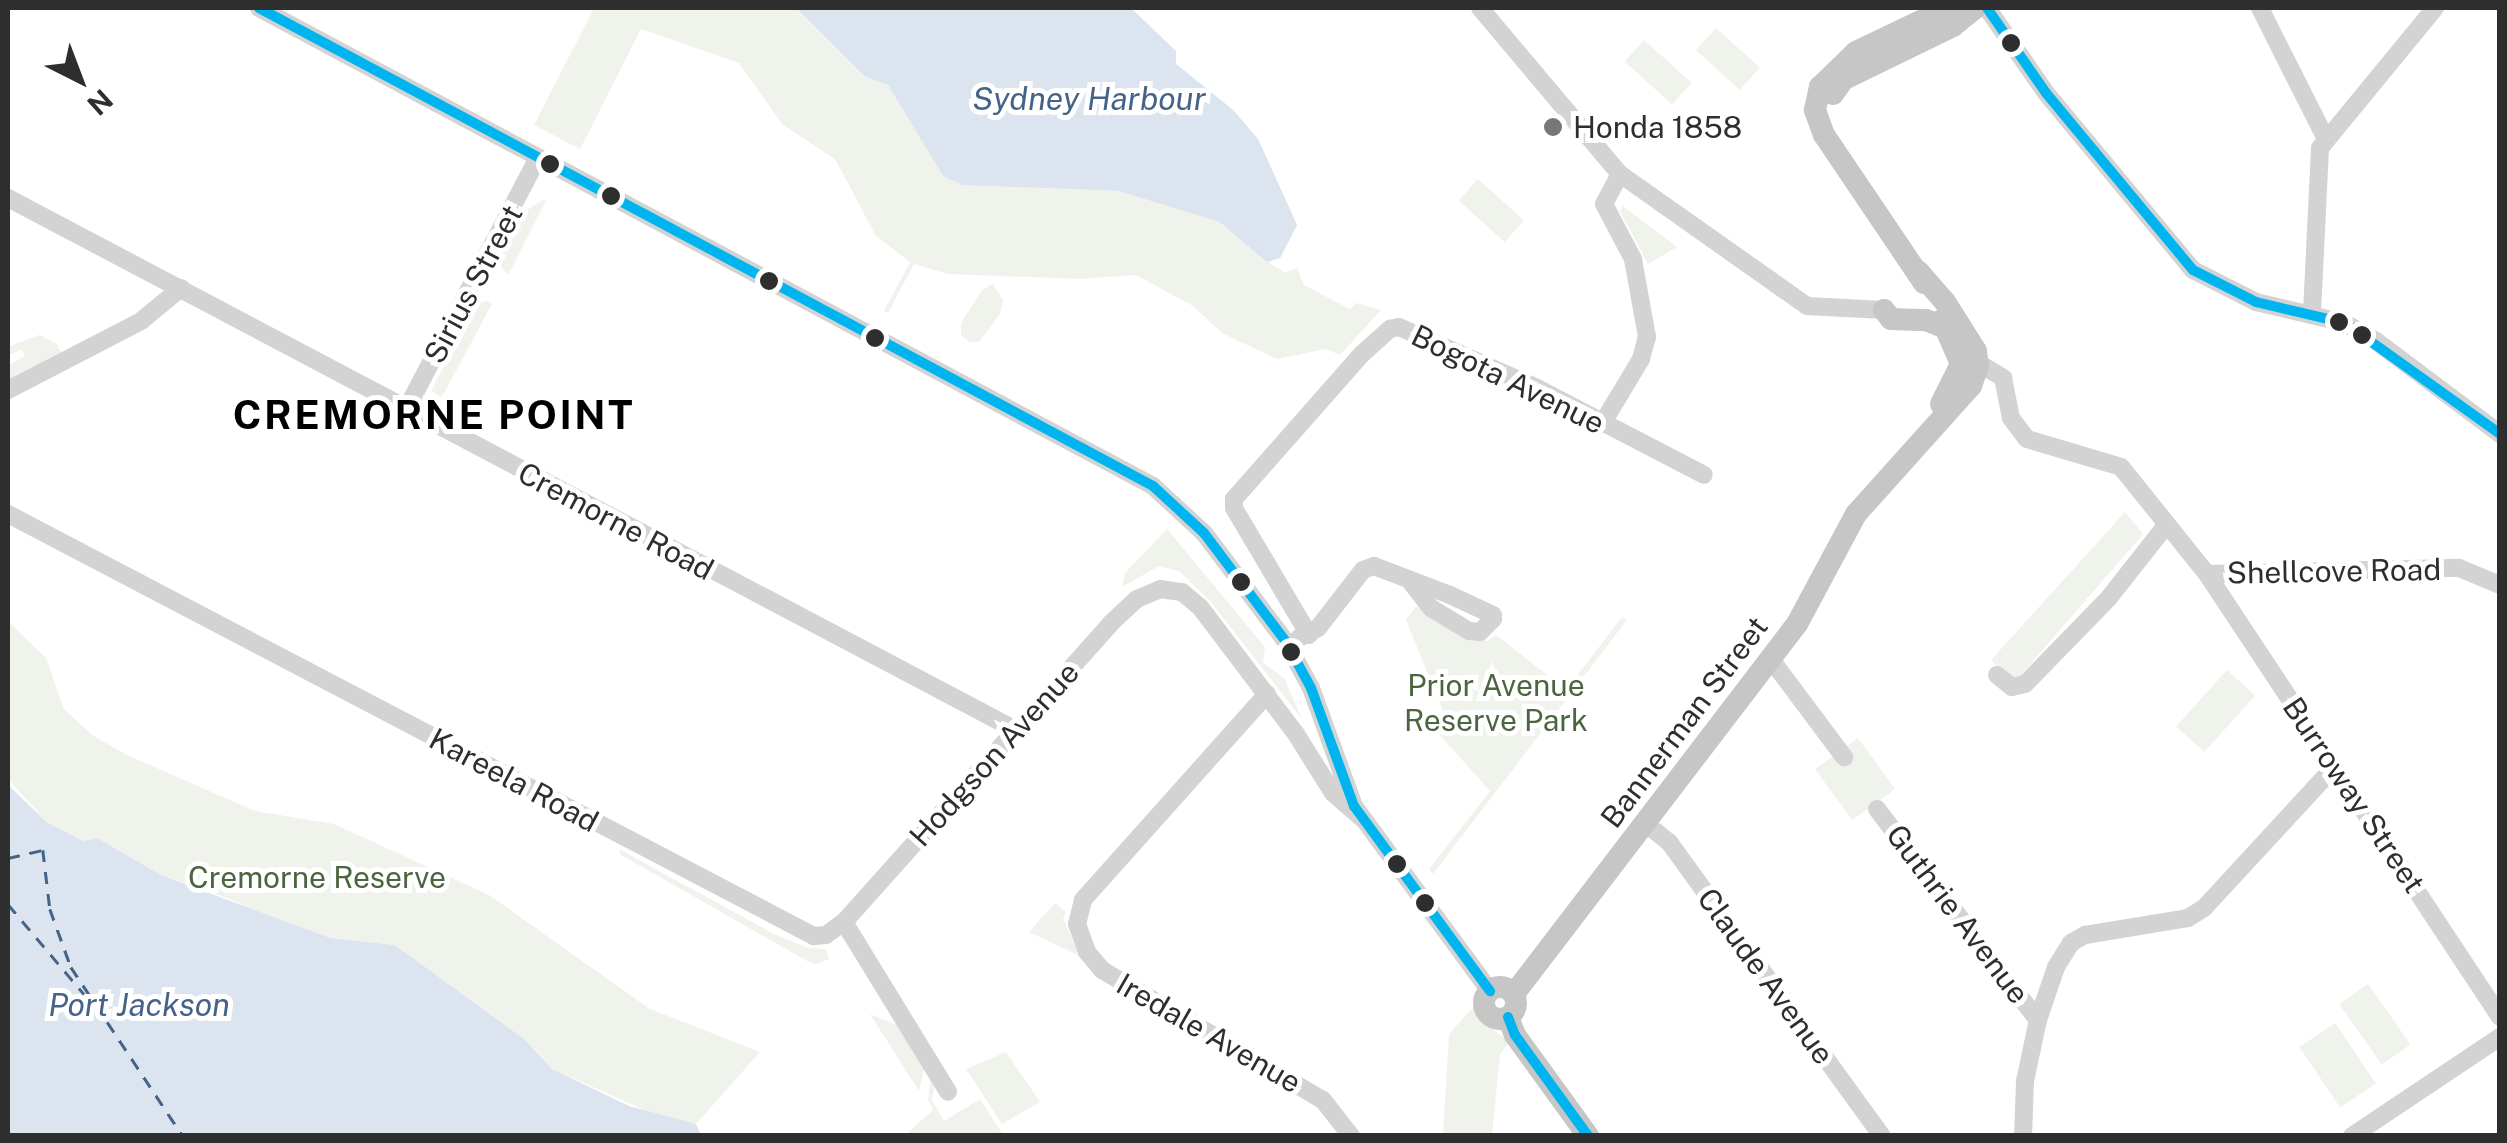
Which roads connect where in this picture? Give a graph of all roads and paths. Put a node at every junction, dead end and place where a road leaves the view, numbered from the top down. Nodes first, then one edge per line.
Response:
1 (259, 8) edge
2 (1480, 8) edge
3 (1948, 8) edge
4 (1975, 8) edge
5 (1988, 8) edge
6 (2260, 8) edge
7 (2434, 8) edge
8 (2326, 139) junction
9 (1841, 156) junction
10 (538, 158) junction
11 (1620, 174) junction
12 (8, 198) edge
13 (1918, 271) junction
14 (181, 288) junction
15 (1884, 310) joint
16 (2312, 312) junction
17 (1946, 328) junction
18 (1968, 368) junction
19 (8, 390) edge
20 (406, 410) junction
21 (1602, 424) junction
22 (2500, 434) edge
23 (1704, 475) dead end
24 (8, 514) edge
25 (2167, 524) junction
26 (2207, 574) junction
27 (1412, 584) dead end
28 (2500, 585) edge
29 (1309, 634) junction
30 (1286, 642) junction
31 (1770, 658) junction
32 (1997, 674) dead end
33 (1267, 694) junction
34 (1014, 730) junction
35 (1328, 733) junction
36 (1296, 734) junction
37 (1844, 757) dead end
38 (2334, 767) junction
39 (1877, 809) dead end
40 (1362, 818) junction
41 (1644, 822) junction
42 (844, 922) junction
43 (1502, 992) junction
44 (2500, 1018) edge
45 (2038, 1020) junction
46 (2500, 1037) edge
47 (948, 1092) dead end
48 (1351, 1136) edge
49 (1588, 1136) edge
50 (1882, 1136) edge
51 (2023, 1136) edge
52 (2352, 1136) edge

1 - 10 street
2 - 11 street
3 - 9 main road
4 - 9 main road
5 - 16 street
6 - 8 street
7 - 8 street
8 - 16 street
9 - 13 main road
10 - 20 street, Sirius Street
10 - 30 street
11 - 15 street
11 - 21 street
12 - 14 street, Cremorne Road
13 - 17 main road
13 - 18 main road
14 - 19 street
14 - 20 street, Cremorne Road
15 - 17 main road
16 - 22 street
17 - 18 main road
18 - 25 street, Shellcove Road
18 - 31 main road, Bannerman Street
20 - 34 street, Cremorne Road
21 - 23 street, Bogota Avenue
21 - 29 street, Bogota Avenue
24 - 42 street, Kareela Road
25 - 26 street, Shellcove Road
25 - 32 street
26 - 28 street, Shellcove Road
26 - 38 street, Burroway Street
27 - 29 street
29 - 30 street
30 - 35 street
31 - 37 street
31 - 41 main road, Bannerman Street
33 - 34 street, Hodgson Avenue
33 - 36 street
33 - 48 street, Iredale Avenue
34 - 42 street, Hodgson Avenue
35 - 36 street
35 - 40 street
36 - 40 street
38 - 44 street, Burroway Street
38 - 45 street
39 - 45 street, Guthrie Avenue
40 - 43 street
41 - 43 main road, Bannerman Street
41 - 50 street, Claude Avenue
42 - 47 street
43 - 49 main road
45 - 51 street
46 - 52 street

